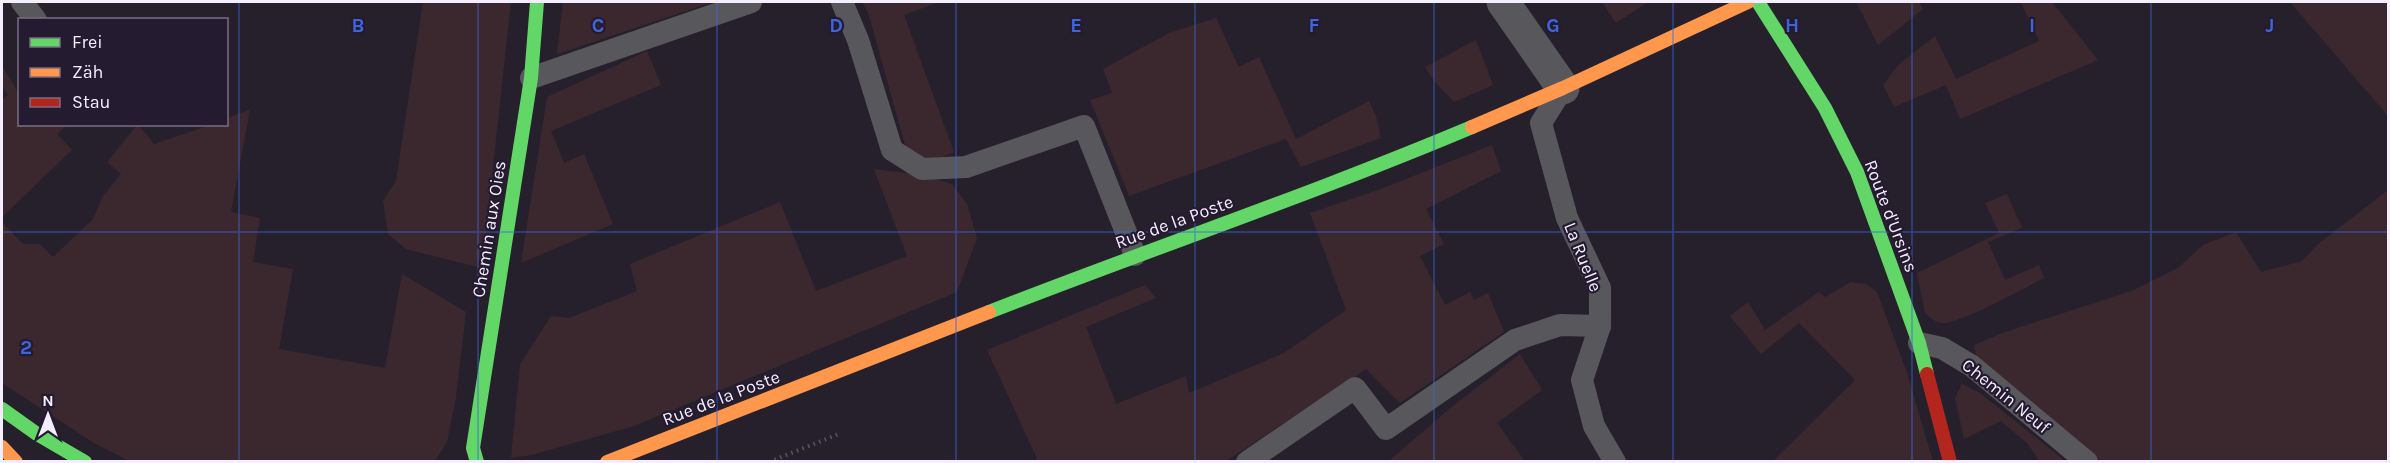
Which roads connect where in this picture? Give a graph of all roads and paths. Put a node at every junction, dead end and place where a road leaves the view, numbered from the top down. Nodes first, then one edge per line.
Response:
1 (22, 2) edge
2 (537, 2) edge
3 (751, 2) edge
4 (842, 2) edge
5 (1503, 2) edge
6 (1748, 2) edge
7 (1758, 2) edge
8 (34, 18) edge
9 (531, 78) junction
10 (1563, 88) junction
11 (1502, 114) junction
12 (1541, 123) junction
13 (1135, 255) junction
14 (1600, 326) junction
15 (1919, 343) junction
16 (2, 409) edge
17 (841, 433) dead end
18 (2, 447) edge
19 (16, 462) edge
20 (86, 462) edge
21 (477, 462) edge
22 (607, 462) edge
23 (769, 462) edge
24 (1247, 462) edge
25 (1615, 462) edge
26 (1950, 462) edge
27 (2087, 462) edge

1 - 8 lane
2 - 9 street, Chemin aux Oies
3 - 9 lane
4 - 13 lane
5 - 10 street
6 - 10 street, Rue de la Poste
7 - 15 street, Route d'Ursins
9 - 21 street, Chemin aux Oies
10 - 11 street, Rue de la Poste
10 - 12 lane
11 - 12 lane
11 - 13 street, Rue de la Poste
12 - 14 lane, La Ruelle
13 - 22 street, Rue de la Poste
14 - 24 lane
14 - 25 lane, La Ruelle
15 - 26 street, Route d'Ursins
15 - 27 lane, Chemin Neuf
16 - 20 street
17 - 23 path
18 - 19 street

